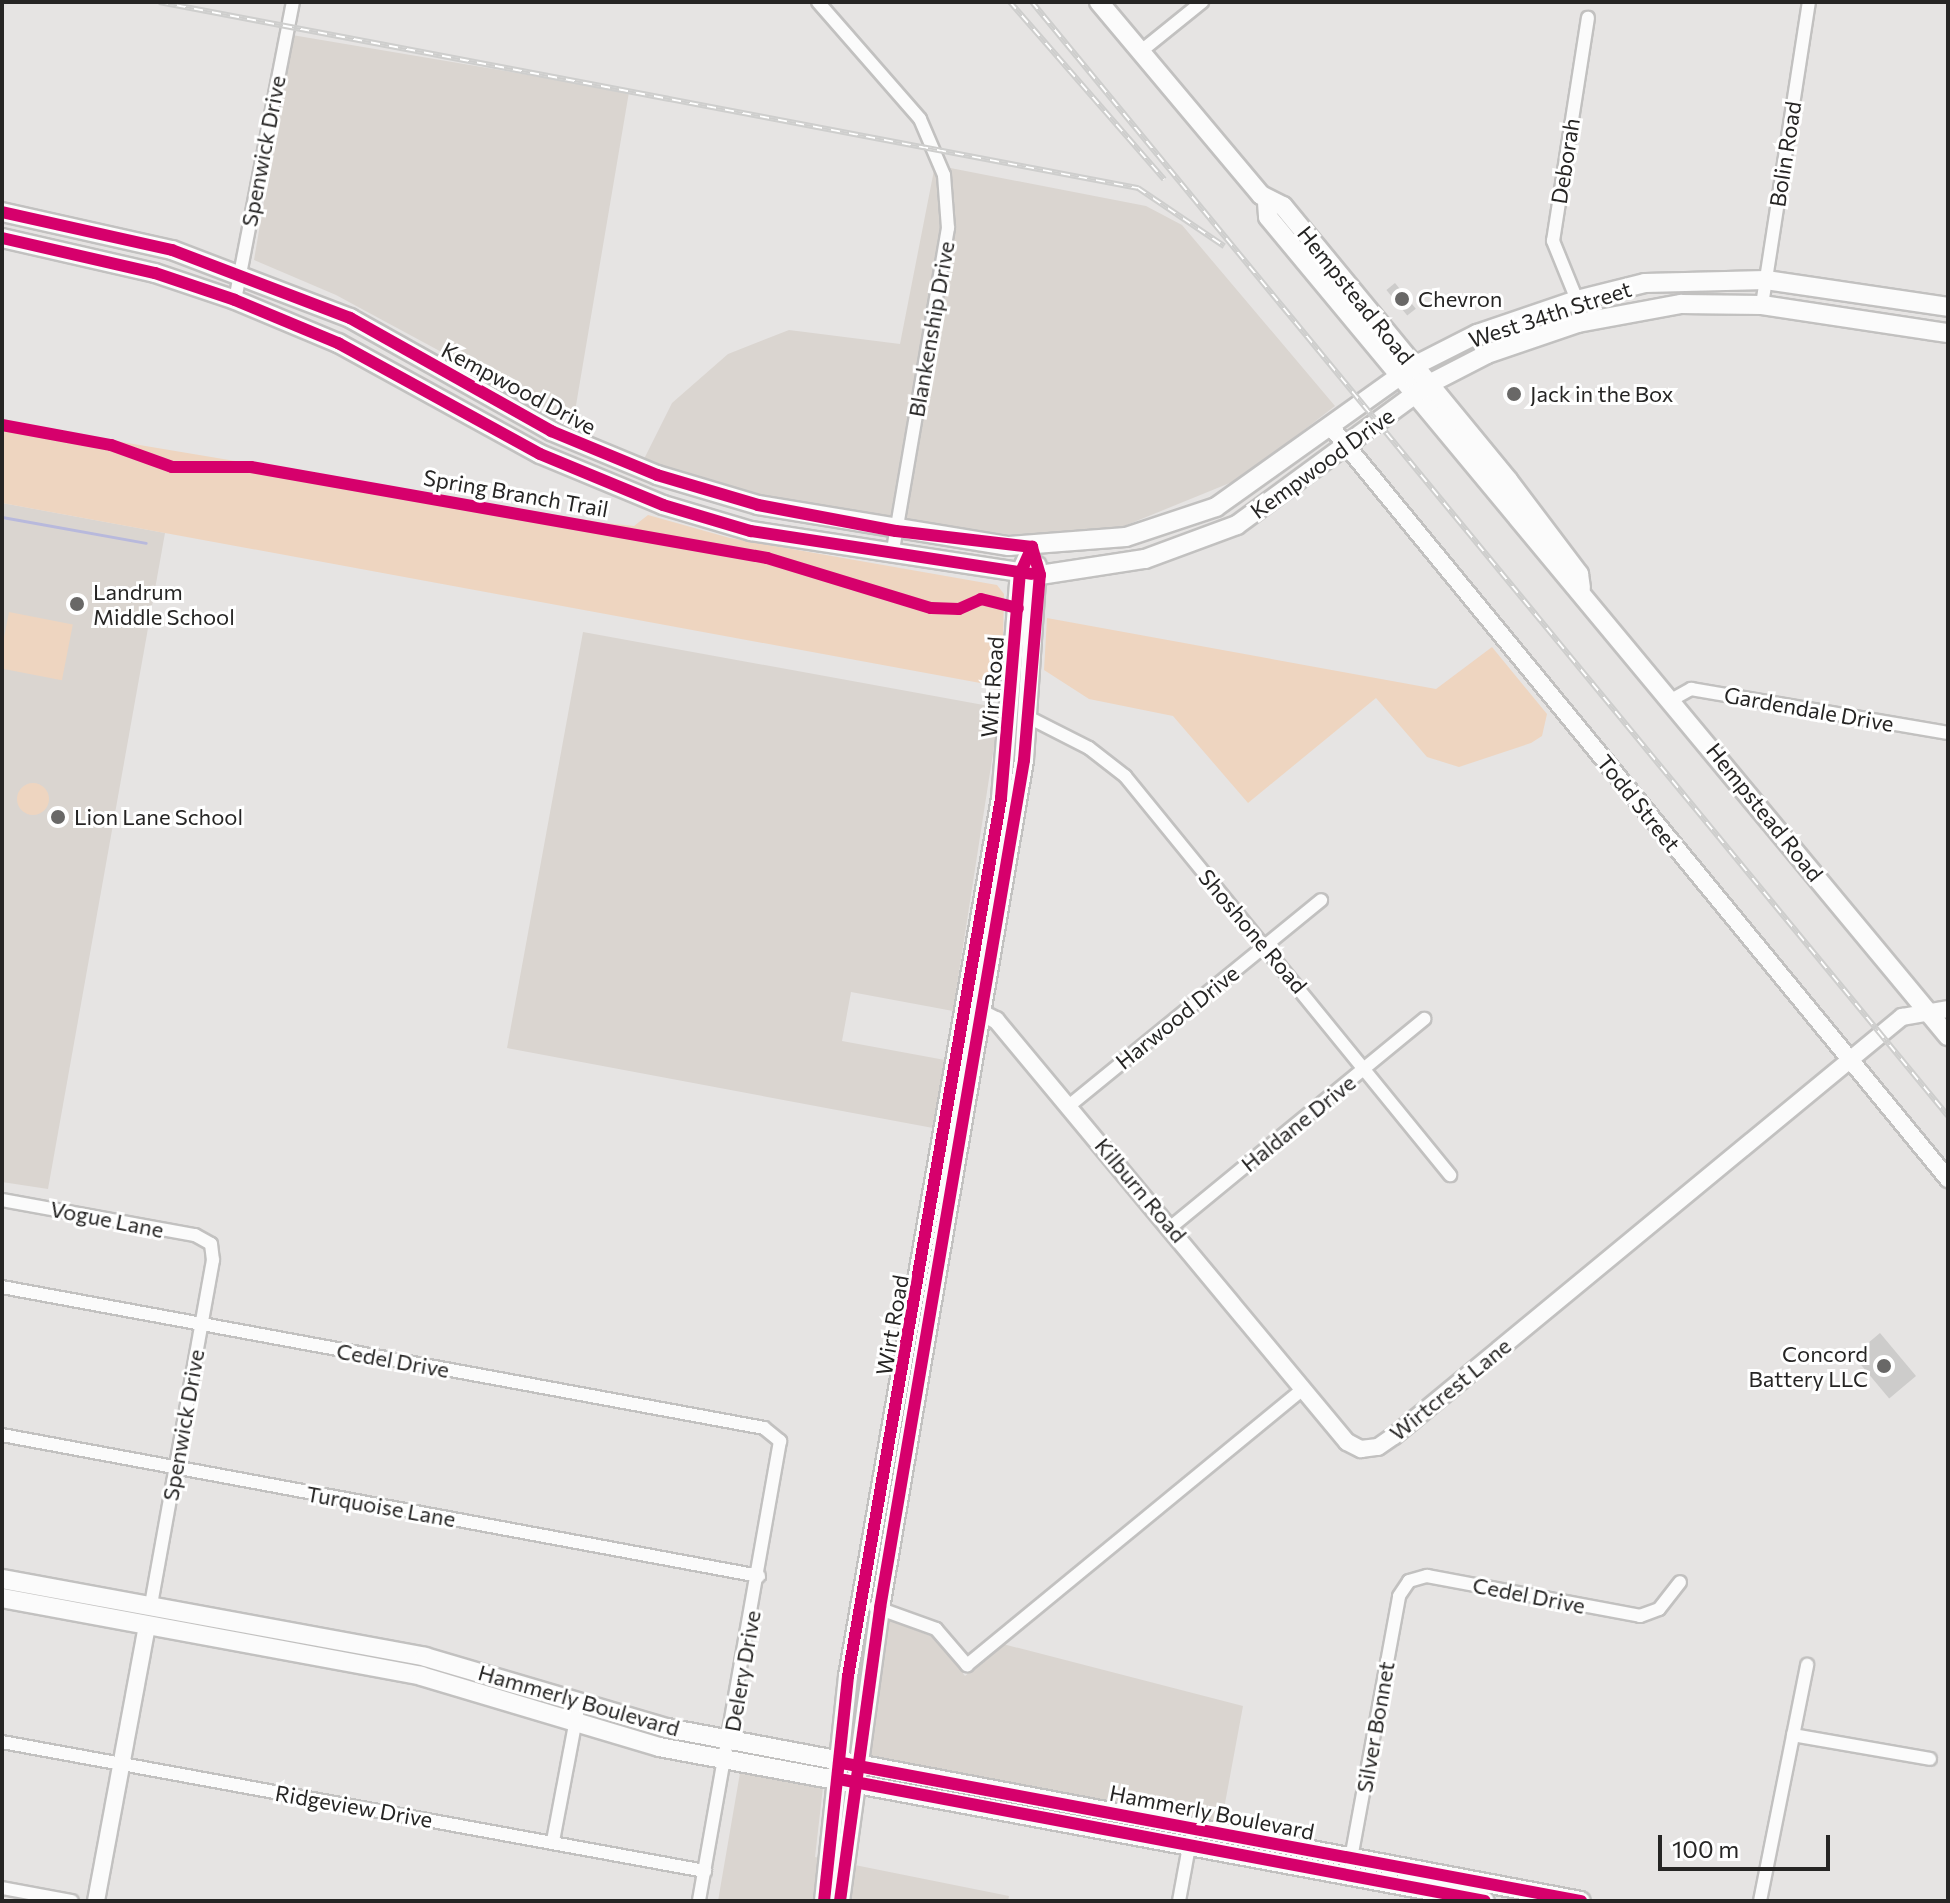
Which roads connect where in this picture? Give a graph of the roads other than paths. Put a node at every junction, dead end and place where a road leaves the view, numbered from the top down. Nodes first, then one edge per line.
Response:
1 (293, 2) edge
2 (818, 2) edge
3 (1099, 2) edge
4 (1202, 2) edge
5 (1809, 2) edge
6 (1588, 18) dead end
7 (1140, 52) junction
8 (8, 213) edge
9 (6, 238) edge
10 (240, 275) junction
11 (1766, 280) junction
12 (235, 300) junction
13 (1577, 300) junction
14 (1762, 305) junction
15 (1948, 307) edge
16 (1948, 333) edge
17 (1406, 371) junction
18 (1422, 390) junction
19 (1331, 427) junction
20 (1346, 446) junction
21 (1199, 513) junction
22 (896, 531) junction
23 (1210, 536) junction
24 (1032, 547) junction
25 (892, 554) junction
26 (1020, 574) junction
27 (1040, 575) junction
28 (1673, 699) junction
29 (1030, 718) junction
30 (1948, 733) edge
31 (1321, 900) dead end
32 (1265, 945) junction
33 (966, 1006) junction
34 (1948, 1009) edge
35 (986, 1011) junction
36 (1927, 1011) junction
37 (1424, 1019) dead end
38 (1948, 1036) edge
39 (1852, 1062) junction
40 (1366, 1067) junction
41 (1070, 1105) junction
42 (1450, 1175) dead end
43 (1948, 1179) edge
44 (2, 1200) edge
45 (1171, 1227) junction
46 (211, 1244) joint
47 (2, 1287) edge
48 (201, 1325) junction
49 (1304, 1388) junction
50 (2, 1435) edge
51 (780, 1441) joint
52 (175, 1468) junction
53 (759, 1576) junction
54 (2, 1579) edge
55 (1409, 1581) joint
56 (1680, 1582) dead end
57 (2, 1598) edge
58 (151, 1605) junction
59 (872, 1607) junction
60 (77, 1613) junction
61 (216, 1618) junction
62 (147, 1626) junction
63 (394, 1651) junction
64 (1807, 1665) dead end
65 (389, 1670) junction
66 (579, 1703) junction
67 (574, 1722) junction
68 (1793, 1735) junction
69 (729, 1740) junction
70 (2, 1742) edge
71 (725, 1759) junction
72 (1930, 1759) dead end
73 (121, 1764) junction
74 (845, 1771) junction
75 (1191, 1837) junction
76 (553, 1841) junction
77 (1349, 1867) junction
78 (705, 1871) junction
79 (2, 1888) edge
80 (1522, 1895) edge
81 (72, 1901) edge
82 (96, 1901) edge
83 (699, 1901) edge
84 (824, 1901) edge
85 (840, 1901) edge
86 (1179, 1901) edge
87 (1485, 1901) edge
88 (1581, 1901) edge
89 (1760, 1901) edge

1 - 10 street, Spenwick Drive
2 - 22 street, Blankenship Drive
3 - 7 main road, Hempstead Road
4 - 7 street
5 - 11 street, Bolin Road
6 - 13 street, Deborah
7 - 17 main road, Hempstead Road
8 - 9 main road
8 - 10 main road, Kempwood Drive
9 - 12 main road, Kempwood Drive
10 - 12 street, Spenwick Drive
10 - 22 main road, Kempwood Drive
11 - 13 main road, West 34th Street
11 - 14 street, Bolin Road
11 - 15 main road, West 34th Street
12 - 25 main road, Kempwood Drive
13 - 17 main road, West 34th Street
14 - 16 main road, West 34th Street
14 - 18 main road, West 34th Street
17 - 18 main road, Hempstead Road
17 - 19 main road, Kempwood Drive
18 - 20 main road, Kempwood Drive
18 - 28 main road, Hempstead Road
19 - 20 street, Todd Street
19 - 21 main road, Kempwood Drive
20 - 23 main road, Kempwood Drive
20 - 39 street, Todd Street
21 - 23 main road
21 - 24 main road, Kempwood Drive
22 - 24 main road, Kempwood Drive
22 - 25 street, Blankenship Drive
23 - 27 main road, Kempwood Drive
24 - 26 main road, Wirt Road
24 - 27 main road, Wirt Road
25 - 26 main road, Kempwood Drive
26 - 27 main road, Kempwood Drive
26 - 33 main road, Wirt Road
27 - 29 main road, Wirt Road
28 - 30 street, Gardendale Drive
28 - 36 main road, Hempstead Road
29 - 32 street, Shoshone Road
29 - 35 main road, Wirt Road
31 - 32 street, Harwood Drive
32 - 40 street, Shoshone Road
32 - 41 street, Harwood Drive
33 - 35 street
33 - 59 main road, Wirt Road
34 - 36 street, Wirtcrest Lane
35 - 41 street, Kilburn Road
35 - 59 main road, Wirt Road
36 - 38 main road, Hempstead Road
36 - 39 street, Wirtcrest Lane
37 - 40 street, Haldane Drive
39 - 43 street, Todd Street
39 - 49 street, Wirtcrest Lane
40 - 42 street, Shoshone Road
40 - 45 street, Haldane Drive
41 - 45 street, Kilburn Road
44 - 46 street, Vogue Lane
45 - 49 street, Kilburn Road
46 - 48 street, Spenwick Drive
47 - 48 street, Cedel Drive
48 - 51 street, Cedel Drive
48 - 52 street, Spenwick Drive
49 - 59 street
50 - 52 street, Turquoise Lane
51 - 53 street, Delery Drive
52 - 53 street, Turquoise Lane
52 - 58 street, Spenwick Drive
53 - 69 street, Delery Drive
54 - 58 main road, Hammerly Boulevard
55 - 56 street, Cedel Drive
55 - 77 street, Silver Bonnet
57 - 60 main road, Hammerly Boulevard
58 - 60 main road
58 - 61 main road, Hammerly Boulevard
59 - 74 main road, Wirt Road
60 - 62 main road, Hammerly Boulevard
61 - 62 main road
61 - 63 main road, Hammerly Boulevard
62 - 65 main road, Hammerly Boulevard
62 - 73 street
63 - 65 main road
63 - 66 main road, Hammerly Boulevard
64 - 68 street
65 - 67 main road, Hammerly Boulevard
66 - 67 street
66 - 69 main road, Hammerly Boulevard
67 - 71 main road, Hammerly Boulevard
67 - 76 street
68 - 72 street
68 - 89 street
69 - 71 street, Delery Drive
69 - 74 main road, Hammerly Boulevard
70 - 73 street, Ridgeview Drive
71 - 74 main road, Hammerly Boulevard
71 - 78 street, Delery Drive
73 - 76 street, Ridgeview Drive
73 - 82 street
74 - 75 main road, Hammerly Boulevard
74 - 84 main road, Wirt Road
74 - 85 main road, Wirt Road
75 - 77 main road, Hammerly Boulevard
75 - 86 street
76 - 78 street, Ridgeview Drive
77 - 80 main road, Hammerly Boulevard
77 - 87 main road, Hammerly Boulevard
78 - 83 street, Delery Drive
79 - 81 street
80 - 88 main road, Hammerly Boulevard

